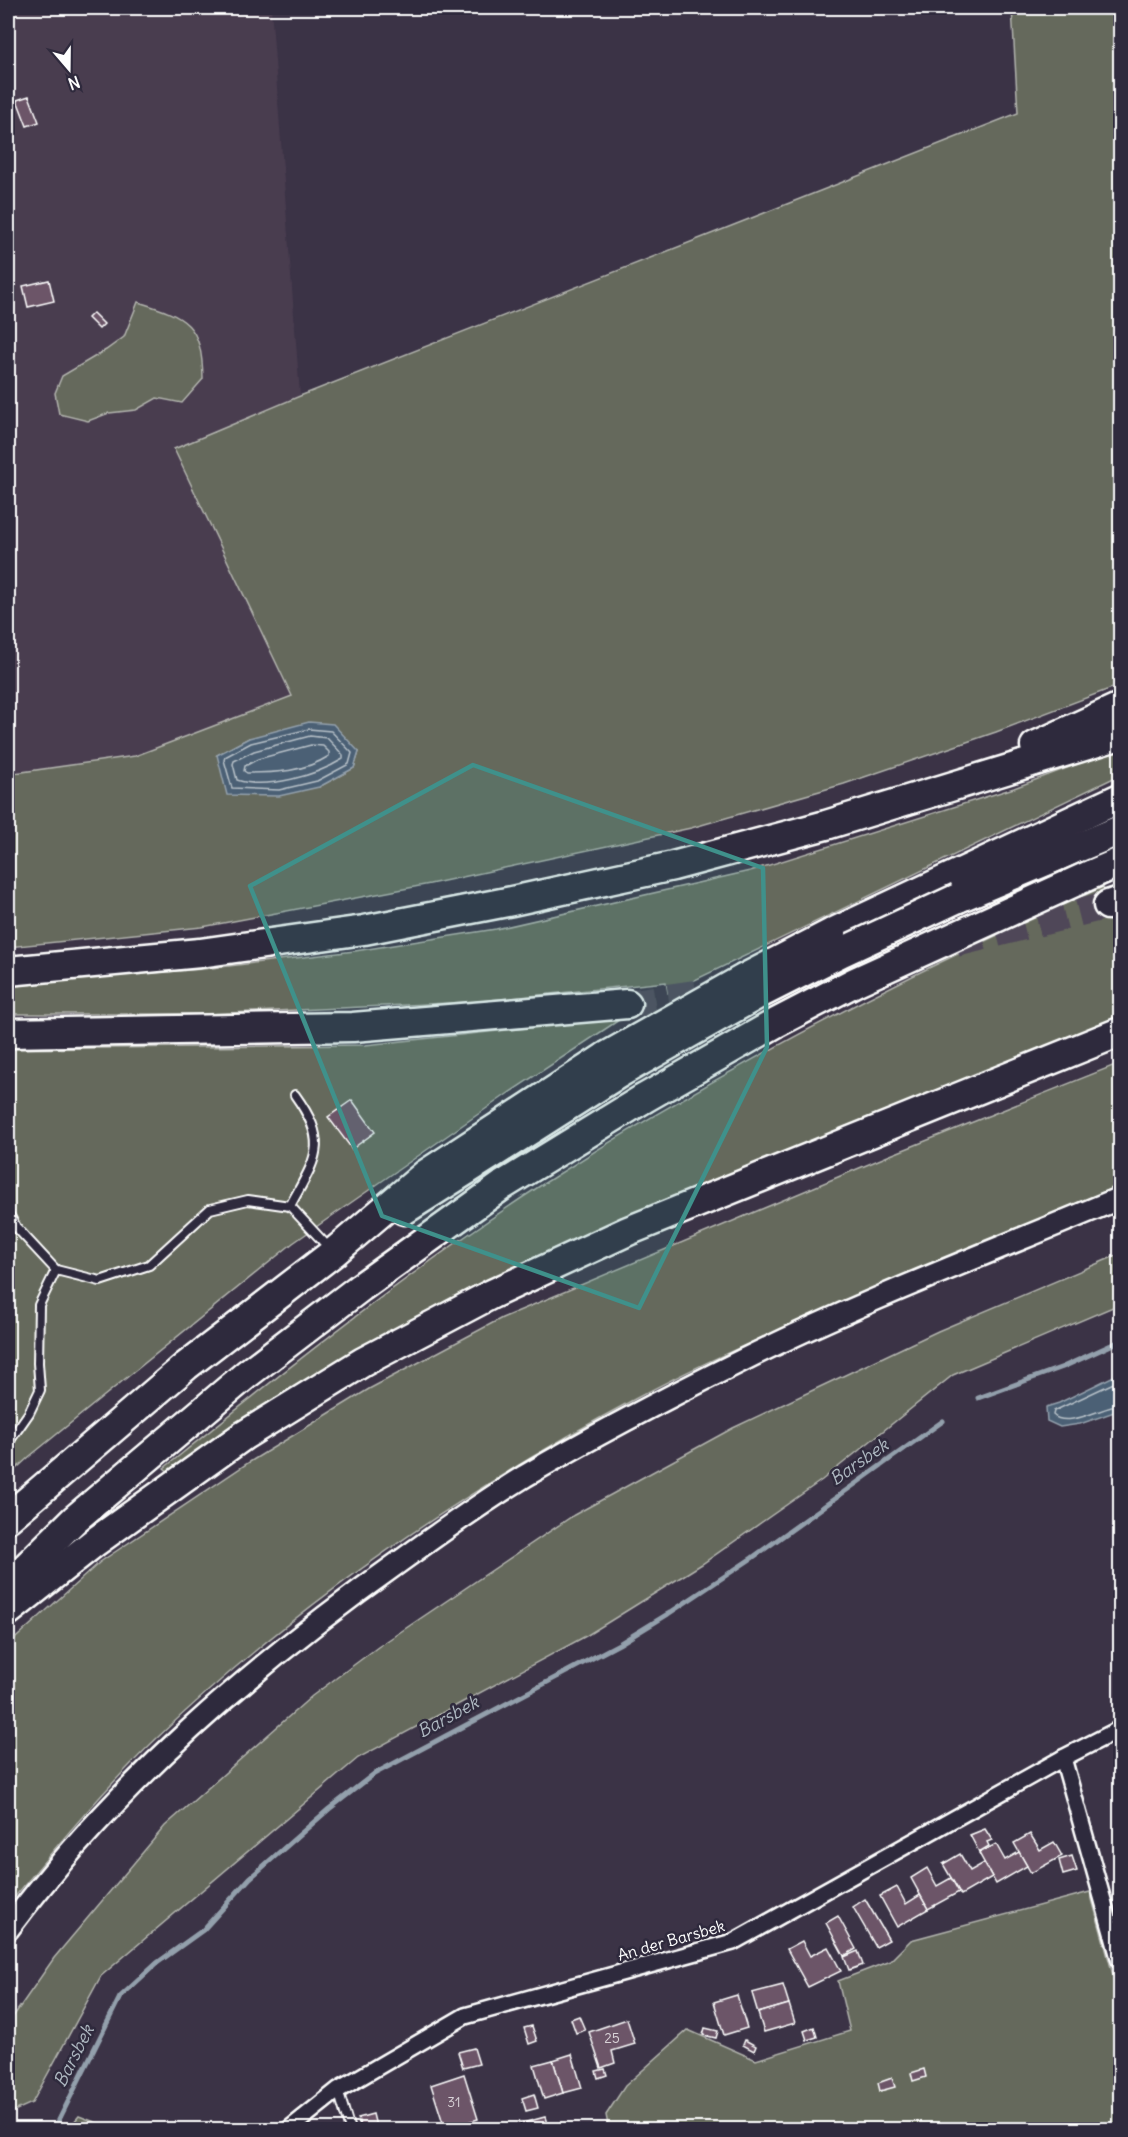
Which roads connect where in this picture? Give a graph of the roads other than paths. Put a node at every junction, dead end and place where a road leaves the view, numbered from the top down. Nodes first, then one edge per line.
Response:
1 (1120, 707) edge
2 (1120, 735) edge
3 (934, 792) junction
4 (1120, 798) edge
5 (1120, 830) edge
6 (1120, 862) edge
7 (8, 971) edge
8 (627, 1004) tunnel mouth
9 (1120, 1032) edge
10 (8, 1033) edge
11 (614, 1064) junction
12 (295, 1095) dead end
13 (1120, 1198) edge
14 (290, 1206) junction
15 (8, 1213) edge
16 (333, 1253) junction
17 (56, 1270) junction
18 (8, 1443) edge
19 (8, 1518) edge
20 (8, 1585) edge
21 (8, 1611) edge
22 (1120, 1729) edge
23 (1063, 1758) junction
24 (8, 1929) edge
25 (1120, 1961) edge
26 (338, 2090) junction
27 (288, 2130) edge
28 (350, 2130) edge

1 - 3 highway
2 - 3 highway
3 - 7 highway
4 - 11 highway, bridge
5 - 11 highway, bridge
6 - 20 highway, bridge
8 - 10 highway
9 - 21 highway
11 - 16 highway
12 - 14 lane
13 - 24 main road
14 - 16 lane
14 - 17 lane
15 - 17 lane
16 - 19 highway
17 - 18 lane
22 - 23 street, An der Barsbek
23 - 25 street
23 - 26 street, An der Barsbek
26 - 27 street, An der Barsbek
26 - 28 lane

